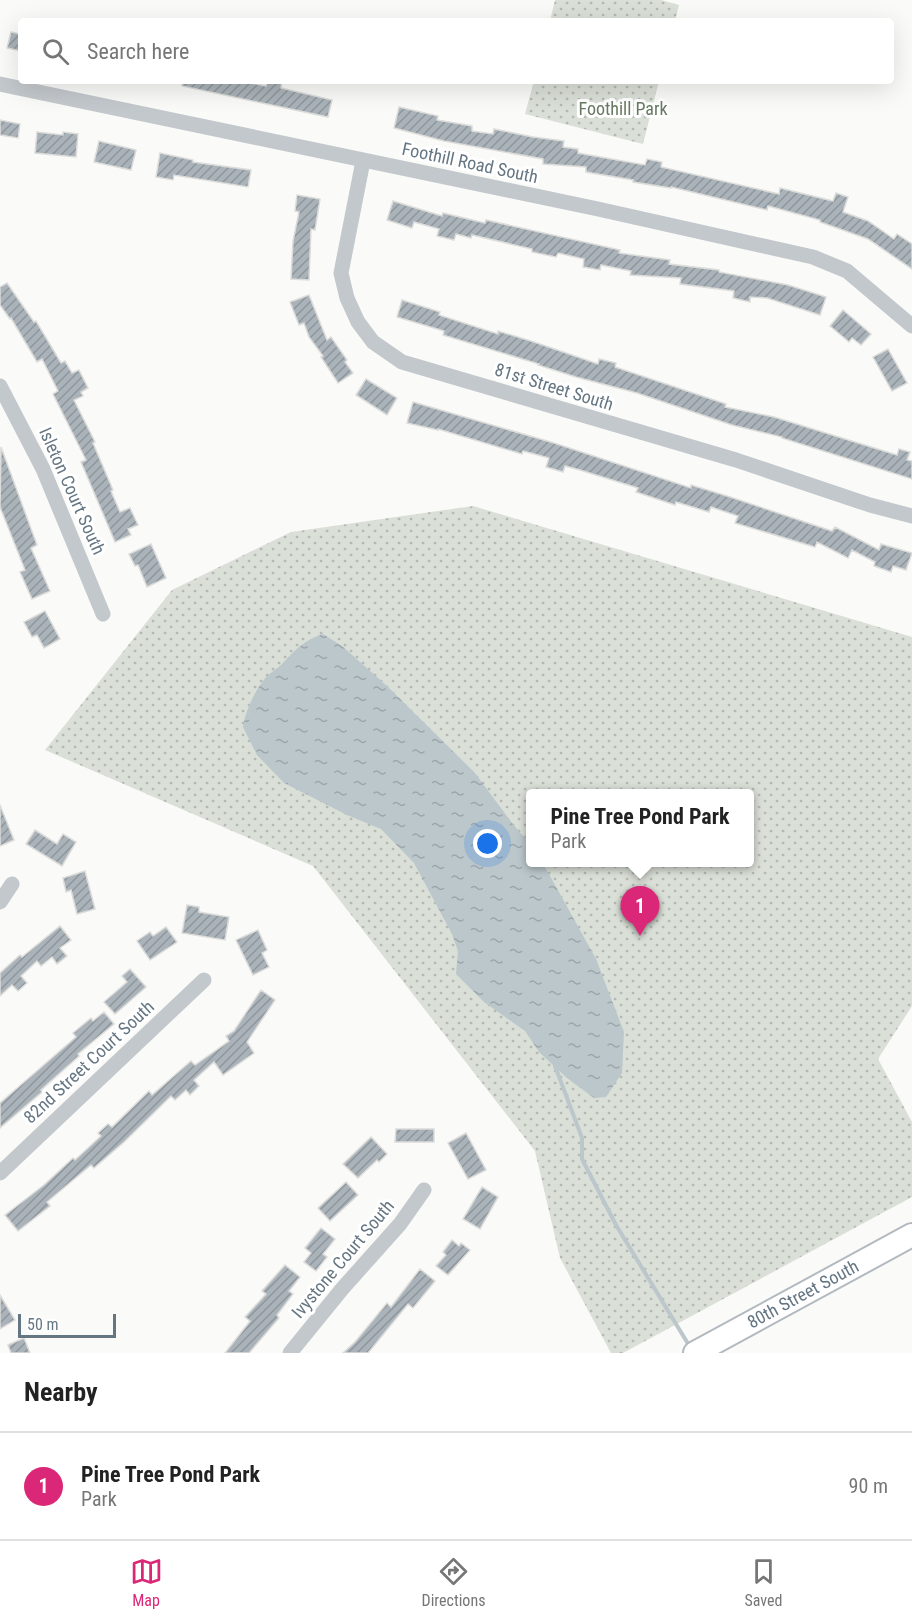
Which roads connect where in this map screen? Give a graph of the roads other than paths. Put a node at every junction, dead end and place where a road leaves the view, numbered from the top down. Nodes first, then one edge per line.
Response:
1 (0, 84) edge
2 (363, 161) junction
3 (912, 326) edge
4 (0, 386) edge
5 (912, 516) edge
6 (104, 614) dead end
7 (12, 884) dead end
8 (0, 902) edge
9 (204, 980) dead end
10 (0, 1173) edge
11 (424, 1190) dead end
12 (912, 1235) edge
13 (290, 1353) edge
14 (695, 1353) edge

1 - 2 street, Foothill Road South
2 - 3 street, Foothill Road South
2 - 5 street, 81st Street South
4 - 6 street, Isleton Court South
7 - 8 street
9 - 10 street, 82nd Street Court South
11 - 13 street, Ivystone Court South
12 - 14 main road, 80th Street South

